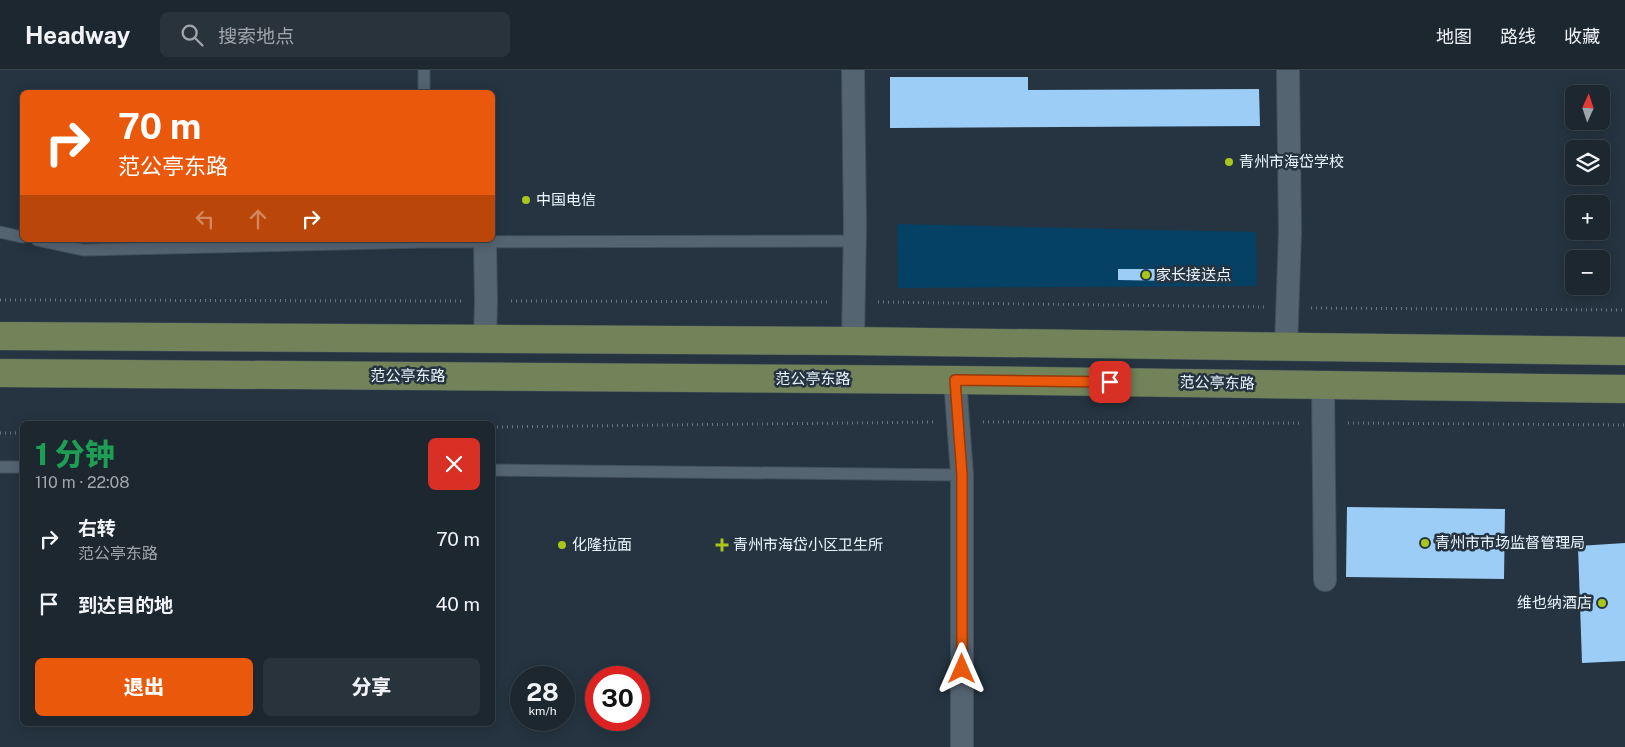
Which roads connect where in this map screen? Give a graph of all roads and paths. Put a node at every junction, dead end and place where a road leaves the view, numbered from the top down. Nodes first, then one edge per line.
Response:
1 (424, 70) edge
2 (854, 70) edge
3 (1288, 70) edge
4 (424, 90) edge
5 (0, 232) edge
6 (20, 237) edge
7 (855, 241) junction
8 (46, 242) edge
9 (386, 242) edge
10 (485, 242) edge
11 (495, 242) edge
12 (0, 300) edge
13 (486, 301) junction
14 (854, 302) junction
15 (1288, 308) junction
16 (1625, 310) edge
17 (0, 336) edge
18 (485, 338) junction
19 (853, 341) junction
20 (1286, 346) junction
21 (1625, 351) edge
22 (0, 373) edge
23 (955, 380) junction
24 (1323, 384) junction
25 (1625, 389) edge
26 (959, 422) junction
27 (1324, 423) junction
28 (1625, 425) edge
29 (495, 427) edge
30 (0, 433) edge
31 (20, 433) edge
32 (0, 467) edge
33 (20, 467) edge
34 (495, 470) edge
35 (962, 475) junction
36 (1324, 580) dead end
37 (962, 747) edge

1 - 4 lane
2 - 7 street
3 - 15 street
5 - 6 lane
7 - 11 lane
7 - 14 street
8 - 9 lane
10 - 13 street
12 - 13 path
13 - 14 path
13 - 18 street
14 - 15 path
14 - 19 street
15 - 16 path
15 - 20 street
17 - 18 main road
18 - 19 main road
19 - 20 main road
20 - 21 main road
22 - 23 main road, 范公亭东路
23 - 24 main road, 范公亭东路
23 - 26 street
24 - 25 main road, 范公亭东路
24 - 27 street
26 - 27 path
26 - 29 path
26 - 35 street
27 - 28 path
27 - 36 street
30 - 31 path
32 - 33 lane
34 - 35 lane
35 - 37 street

